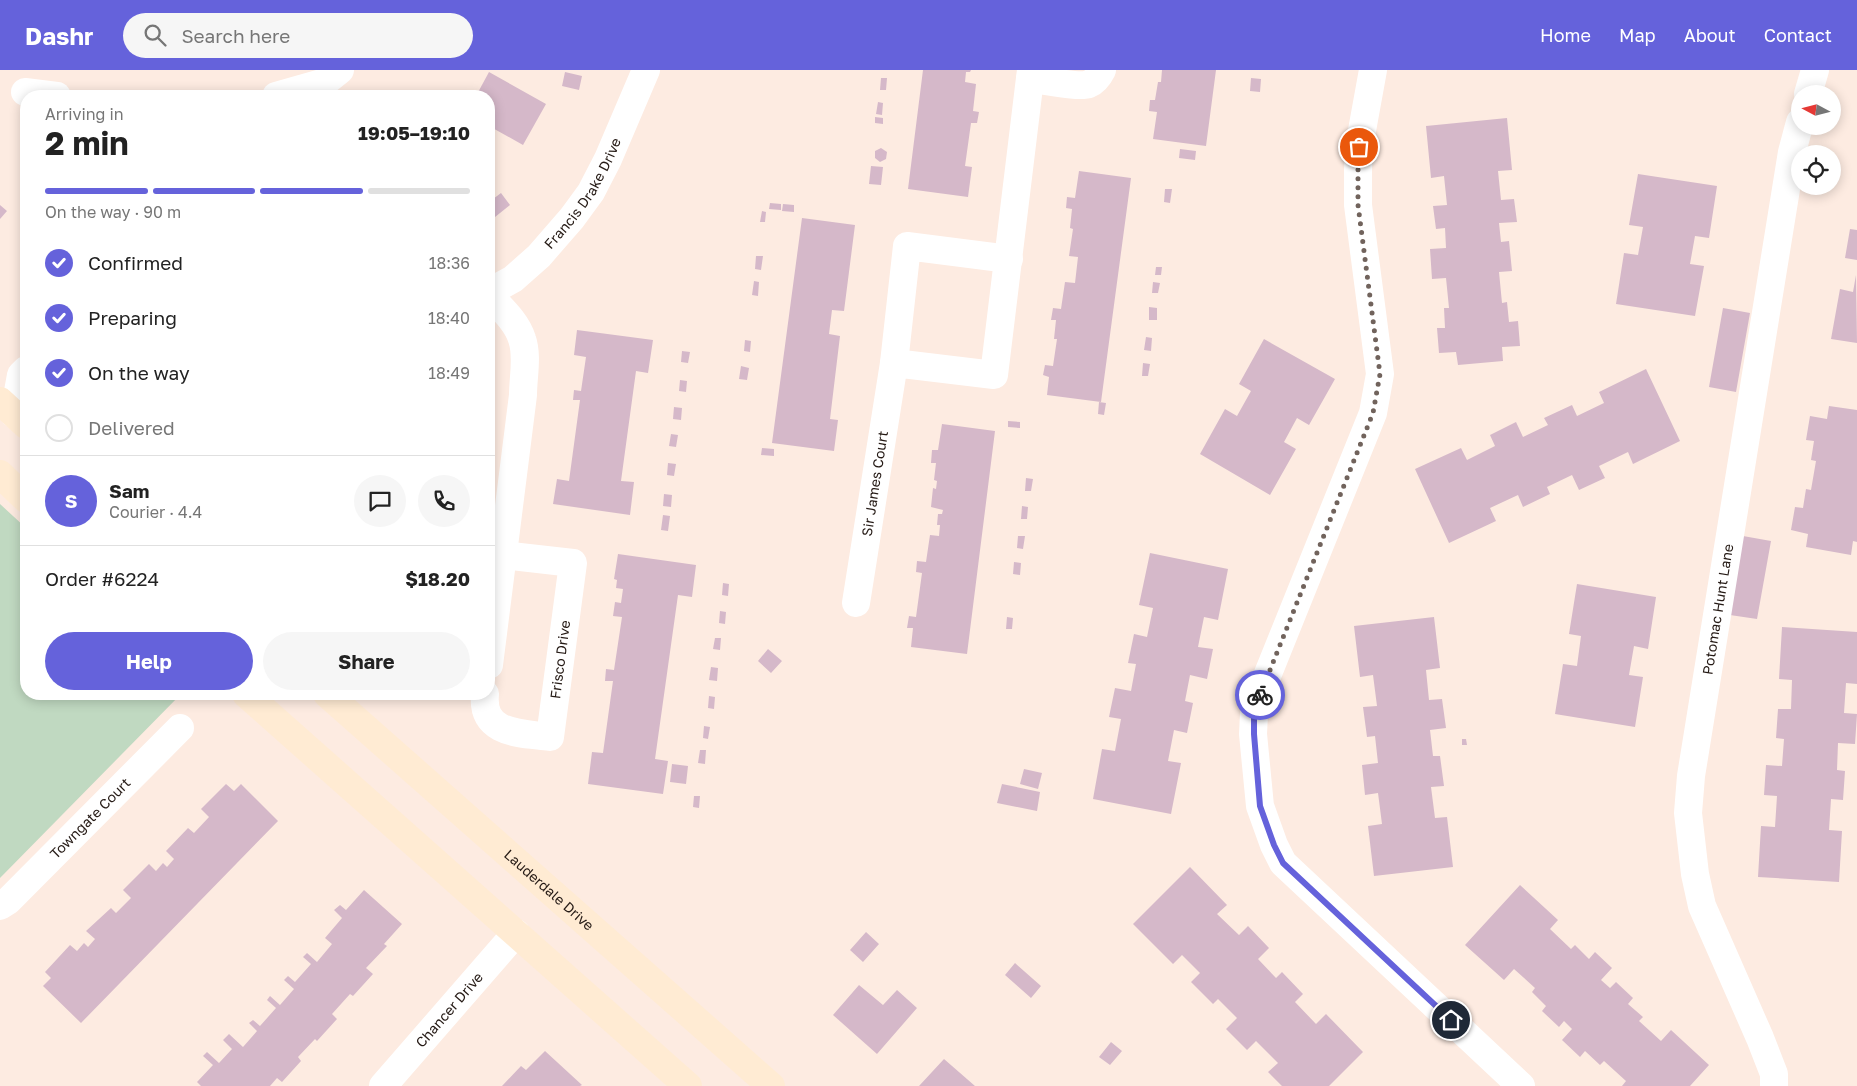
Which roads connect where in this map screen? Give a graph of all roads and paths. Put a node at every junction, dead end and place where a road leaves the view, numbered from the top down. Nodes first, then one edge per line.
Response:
1 (340, 70) edge
2 (646, 70) edge
3 (1102, 70) edge
4 (1373, 70) edge
5 (1815, 70) edge
6 (1031, 74) edge
7 (1811, 85) edge
8 (297, 90) edge
9 (1797, 135) edge
10 (1009, 260) junction
11 (495, 290) edge
12 (495, 301) edge
13 (894, 363) junction
14 (20, 380) edge
15 (13, 417) edge
16 (0, 474) edge
17 (20, 493) edge
18 (503, 555) junction
19 (856, 603) dead end
20 (495, 618) edge
21 (253, 700) edge
22 (334, 700) edge
23 (485, 700) edge
24 (180, 728) dead end
25 (0, 906) edge
26 (516, 933) junction
27 (383, 1086) edge
28 (688, 1086) edge
29 (771, 1086) edge
30 (1521, 1086) edge
31 (1774, 1086) edge

1 - 8 street
2 - 11 street, Francis Drake Drive
3 - 6 street
4 - 30 street
5 - 7 street
6 - 10 street
9 - 31 street, Potomac Hunt Lane
10 - 13 street
10 - 13 street, Sir James Court
12 - 18 street
13 - 19 street, Sir James Court
14 - 15 street
16 - 17 main road
18 - 20 street
18 - 23 street, Frisco Drive
21 - 26 main road
22 - 29 main road, Lauderdale Drive
24 - 25 street, Towngate Court
26 - 27 street, Chancer Drive
26 - 28 main road

